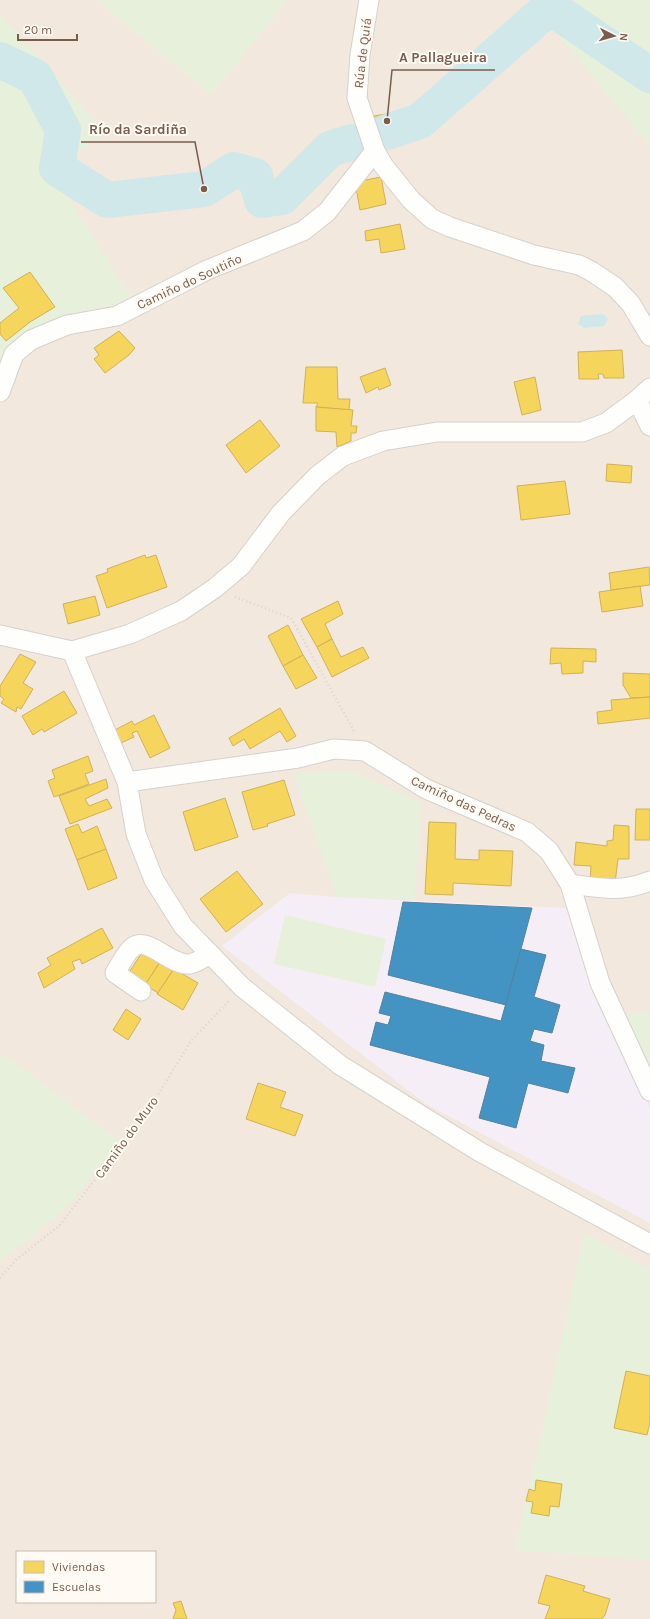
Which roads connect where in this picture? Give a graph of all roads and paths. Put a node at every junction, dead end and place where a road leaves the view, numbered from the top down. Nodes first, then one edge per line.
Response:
1 (369, 0) edge
2 (375, 151) junction
3 (650, 336) edge
4 (0, 392) edge
5 (644, 394) edge
6 (650, 426) edge
7 (215, 588) junction
8 (0, 634) edge
9 (72, 651) junction
10 (365, 751) junction
11 (127, 782) junction
12 (650, 881) edge
13 (570, 884) junction
14 (210, 954) junction
15 (242, 987) junction
16 (141, 992) dead end
17 (650, 1091) edge
18 (650, 1244) edge
19 (0, 1278) edge

1 - 2 street, Rúa de Quiá
2 - 3 street, Rúa de Quiá
2 - 4 street, Camiño do Soutiño
5 - 6 street
5 - 7 street
7 - 9 street
7 - 10 path
8 - 9 street
9 - 11 street
10 - 11 street, Camiño das Pedras
10 - 13 street, Camiño das Pedras
11 - 14 street
12 - 13 street
13 - 17 street, Camiño das Pedras
14 - 15 street
14 - 16 street
15 - 18 street
15 - 19 path, Camiño do Muro

